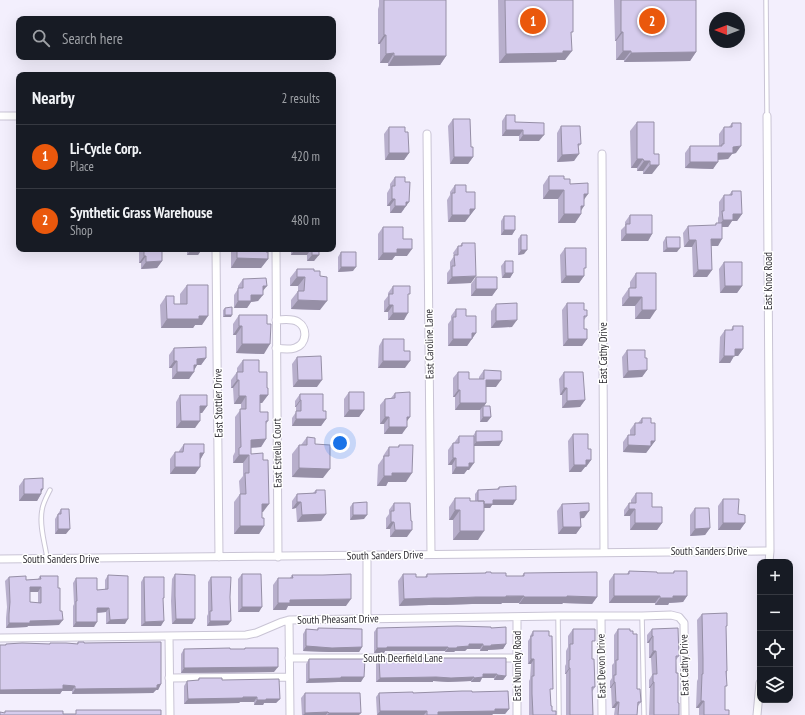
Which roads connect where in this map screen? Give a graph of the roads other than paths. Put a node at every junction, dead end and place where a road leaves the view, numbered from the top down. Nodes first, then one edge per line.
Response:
1 (766, 0) edge
2 (0, 116) edge
3 (16, 116) edge
4 (767, 116) joint
5 (427, 134) dead end
6 (602, 154) dead end
7 (216, 252) edge
8 (276, 252) edge
9 (276, 320) junction
10 (276, 348) junction
11 (50, 490) dead end
12 (770, 551) junction
13 (604, 552) junction
14 (431, 554) junction
15 (367, 555) junction
16 (219, 557) junction
17 (278, 557) junction
18 (0, 559) edge
19 (48, 559) junction
20 (769, 559) edge
21 (558, 616) junction
22 (642, 616) junction
23 (517, 617) junction
24 (601, 617) junction
25 (678, 617) joint
26 (367, 619) junction
27 (289, 620) junction
28 (169, 636) junction
29 (0, 638) edge
30 (289, 658) junction
31 (517, 658) junction
32 (169, 678) junction
33 (289, 678) junction
34 (758, 703) edge
35 (170, 715) edge
36 (290, 715) edge
37 (517, 715) edge
38 (559, 715) edge
39 (602, 715) edge
40 (644, 715) edge
41 (685, 715) edge
42 (757, 715) edge

1 - 4 lane, East Knox Road
2 - 3 street
4 - 12 street, East Knox Road
5 - 14 street, East Caroline Lane
6 - 13 street, East Cathy Drive
7 - 16 street, East Stottler Drive
8 - 9 street, East Estrella Court
9 - 10 street, East Estrella Court
9 - 10 street
10 - 17 street, East Estrella Court
11 - 19 lane
12 - 13 street, South Sanders Drive
12 - 20 street, East Knox Road
13 - 14 street, South Sanders Drive
14 - 15 street, South Sanders Drive
15 - 17 street, South Sanders Drive
15 - 26 street
16 - 17 street, South Sanders Drive
16 - 19 street, South Sanders Drive
18 - 19 street, South Sanders Drive
21 - 23 street, South Pheasant Drive
21 - 24 street, South Pheasant Drive
21 - 38 lane
22 - 24 street, South Pheasant Drive
22 - 25 street, South Pheasant Drive
22 - 40 lane
23 - 26 street, South Pheasant Drive
23 - 31 street, East Nunnley Road
24 - 39 street, East Devon Drive
25 - 41 street, East Cathy Drive
26 - 27 street, South Pheasant Drive
27 - 28 street, South Pheasant Drive
27 - 30 street
28 - 29 street, South Pheasant Drive
28 - 32 street
30 - 31 street, South Deerfield Lane
30 - 33 street
31 - 37 street, East Nunnley Road
32 - 33 street
32 - 35 street
33 - 36 street
34 - 42 street

